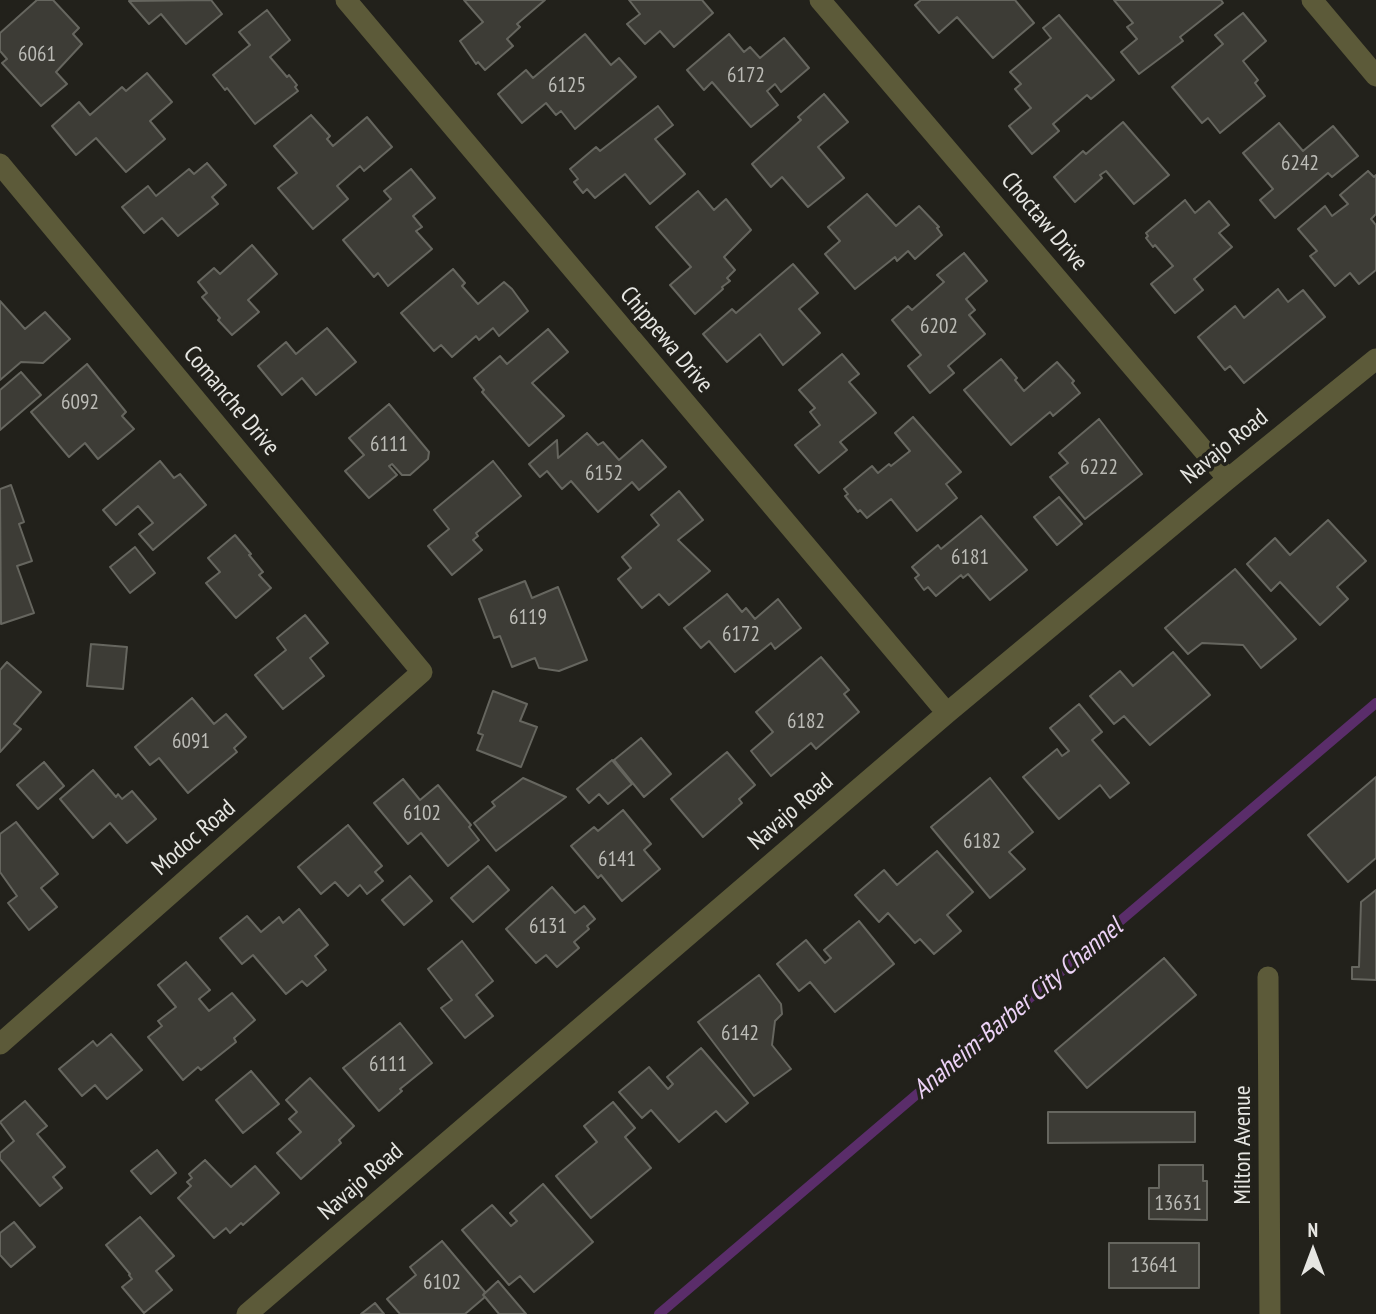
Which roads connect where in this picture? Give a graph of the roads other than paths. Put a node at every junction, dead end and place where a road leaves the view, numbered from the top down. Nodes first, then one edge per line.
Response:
1 (346, 0) edge
2 (820, 0) edge
3 (1312, 0) edge
4 (1376, 76) edge
5 (0, 164) edge
6 (1376, 359) edge
7 (1228, 478) junction
8 (422, 672) joint
9 (947, 713) junction
10 (1268, 976) dead end
11 (0, 1044) edge
12 (247, 1314) edge
13 (1270, 1314) edge

1 - 9 street, Chippewa Drive
2 - 7 street, Choctaw Drive
3 - 4 street
5 - 8 street, Comanche Drive
6 - 7 street, Navajo Road
7 - 9 street, Navajo Road
8 - 11 street, Modoc Road
9 - 12 street, Navajo Road
10 - 13 street, Milton Avenue

